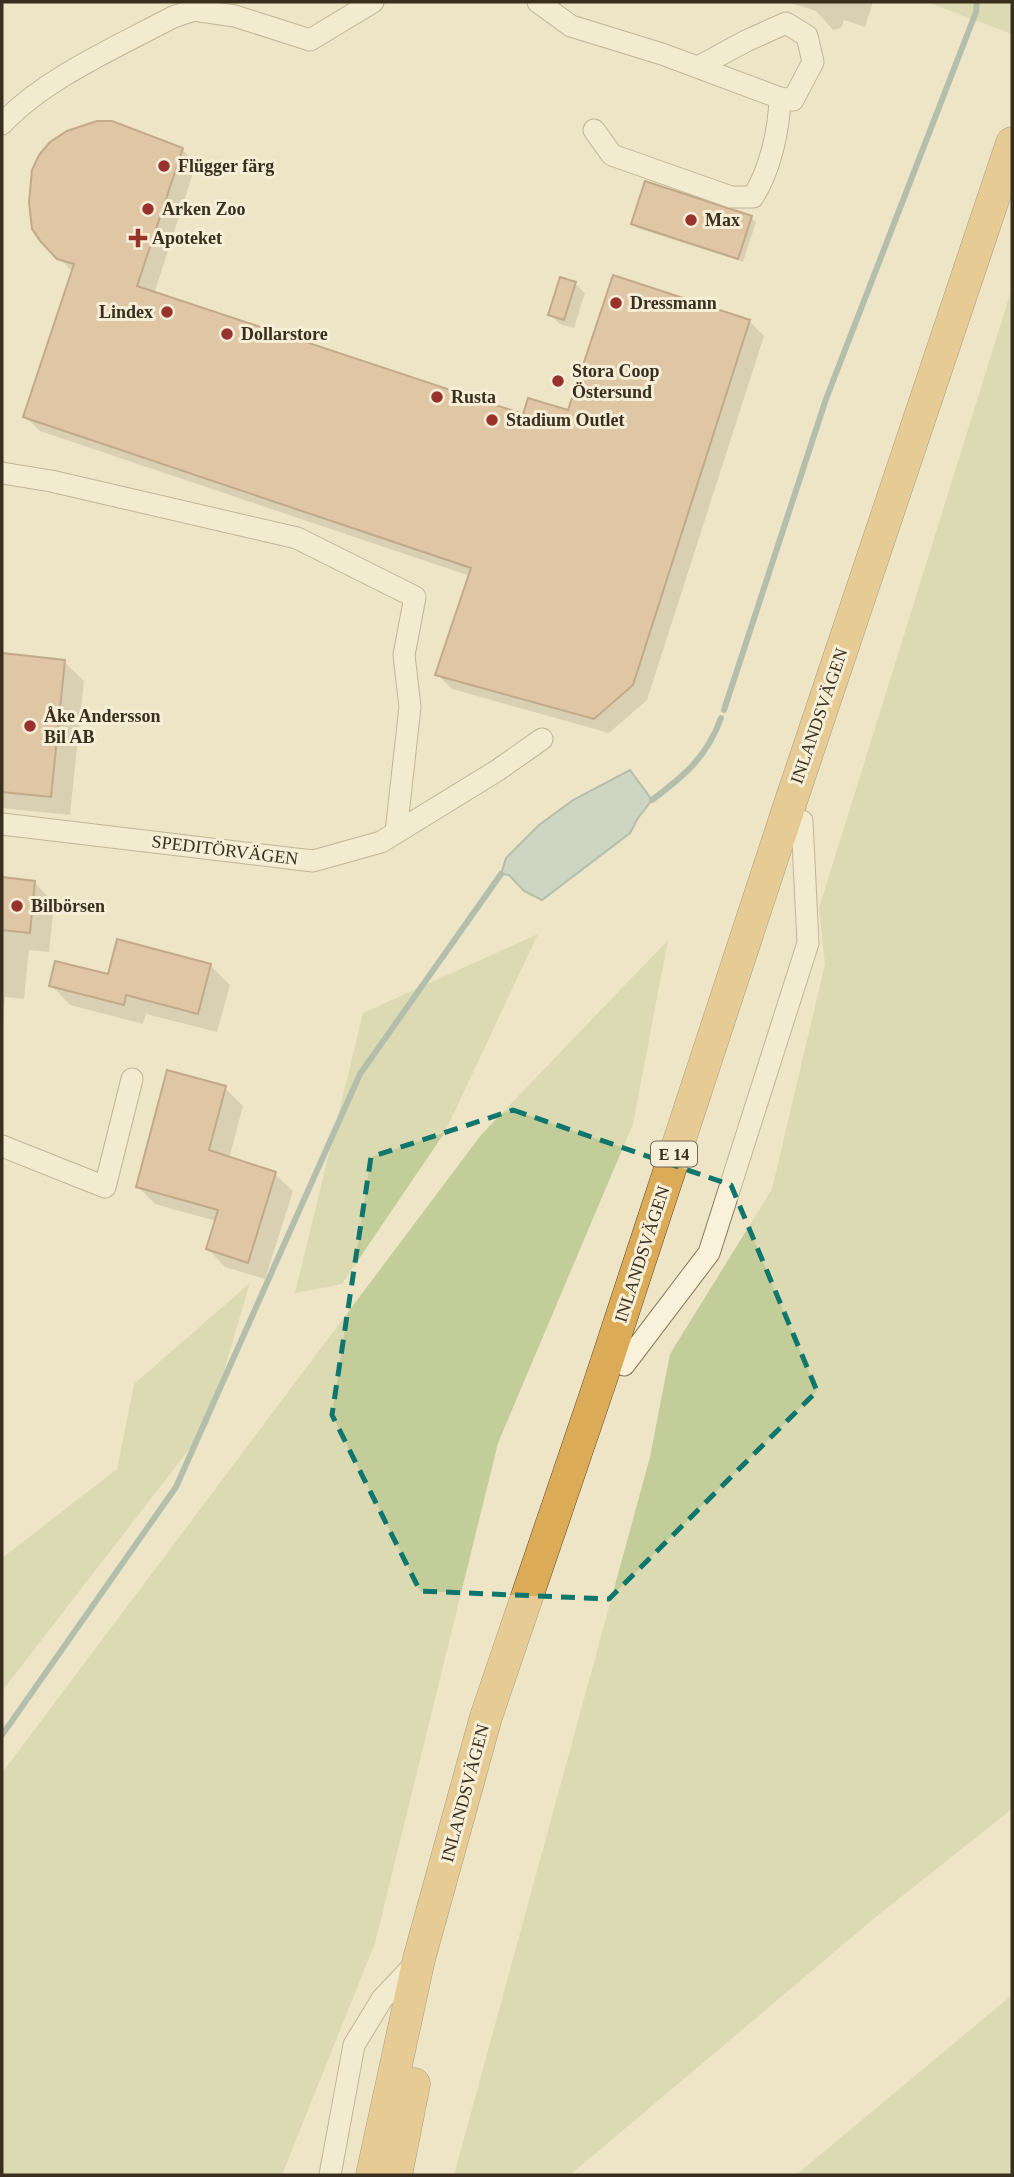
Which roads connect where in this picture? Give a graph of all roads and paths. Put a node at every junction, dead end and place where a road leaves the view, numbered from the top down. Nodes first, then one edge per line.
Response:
1 (373, 2) edge
2 (538, 2) edge
3 (698, 67) junction
4 (780, 98) junction
5 (2, 124) edge
6 (594, 130) dead end
7 (1012, 144) edge
8 (1012, 208) edge
9 (2, 473) edge
10 (542, 739) dead end
11 (802, 821) junction
12 (2, 824) edge
13 (396, 832) junction
14 (132, 1079) dead end
15 (2, 1146) edge
16 (624, 1365) junction
17 (419, 1959) junction
18 (330, 2175) edge
19 (372, 2175) edge
20 (396, 2175) edge

1 - 5 street
2 - 3 street
3 - 4 street
3 - 4 street
4 - 6 street
7 - 17 highway, INLANDSVÄGEN / E 14
8 - 11 highway, INLANDSVÄGEN / E 14
9 - 13 street
10 - 13 street, SPEDITÖRVÄGEN
11 - 16 highway, INLANDSVÄGEN / E 14
11 - 16 street
12 - 13 street, SPEDITÖRVÄGEN
14 - 15 street
16 - 20 highway, INLANDSVÄGEN / E 14
17 - 18 street
17 - 19 highway, INLANDSVÄGEN / E 14

